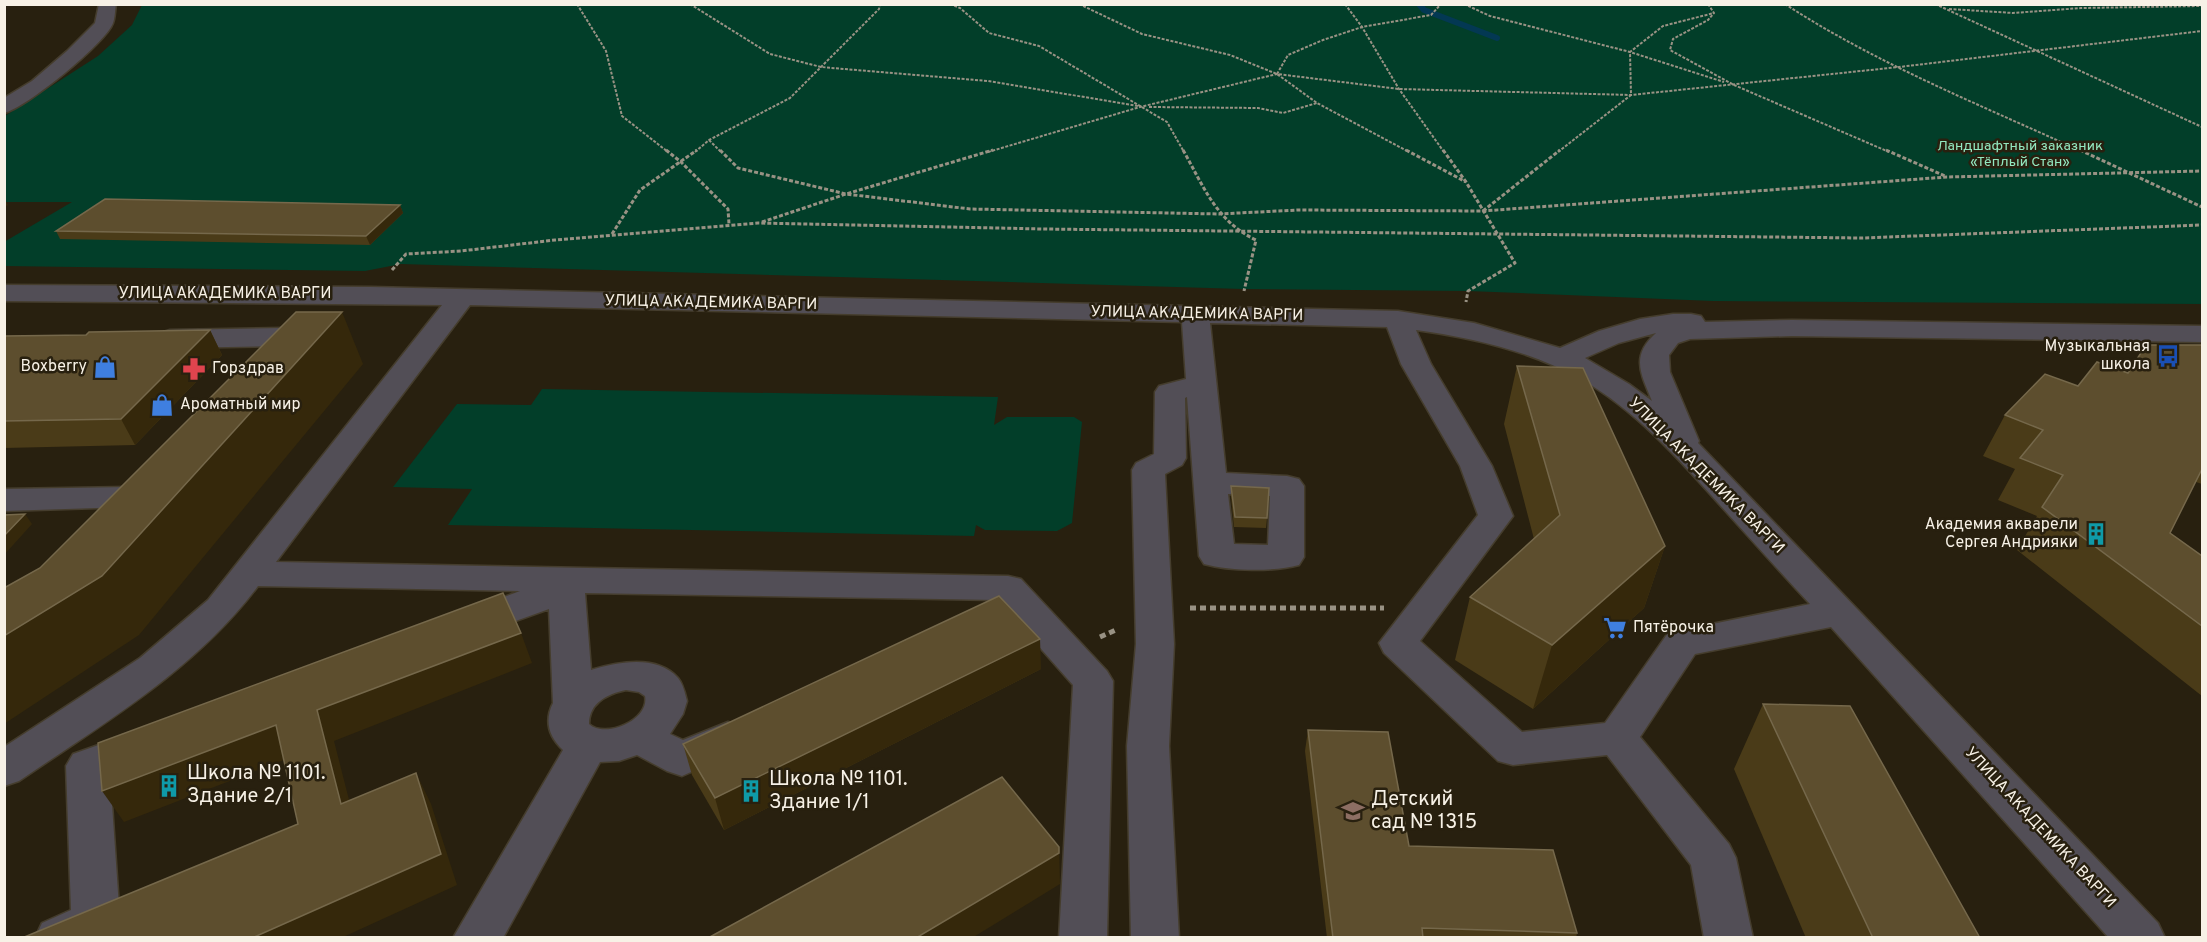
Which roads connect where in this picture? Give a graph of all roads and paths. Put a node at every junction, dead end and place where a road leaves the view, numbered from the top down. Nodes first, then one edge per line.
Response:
1 (108, 4) edge
2 (577, 4) edge
3 (690, 4) edge
4 (880, 4) edge
5 (950, 4) edge
6 (1079, 4) edge
7 (1345, 4) edge
8 (1441, 4) edge
9 (1464, 4) edge
10 (1708, 4) edge
11 (1785, 4) edge
12 (1935, 4) edge
13 (2202, 6) edge
14 (1945, 9) junction
15 (1714, 13) junction
16 (1362, 27) junction
17 (2202, 31) edge
18 (2037, 49) junction
19 (1630, 52) junction
20 (821, 67) junction
21 (1899, 67) junction
22 (1277, 74) junction
23 (1734, 85) junction
24 (1399, 89) junction
25 (1631, 94) junction
26 (1317, 103) junction
27 (4, 107) edge
28 (1140, 107) junction
29 (2202, 127) edge
30 (709, 140) junction
31 (681, 162) junction
32 (2202, 171) edge
33 (2124, 173) junction
34 (1947, 177) junction
35 (1466, 182) junction
36 (846, 194) junction
37 (2202, 207) edge
38 (1483, 211) junction
39 (1219, 214) junction
40 (758, 223) junction
41 (729, 224) junction
42 (2202, 225) edge
43 (1239, 232) junction
44 (1497, 234) junction
45 (611, 235) junction
46 (386, 278) dead end
47 (4, 293) edge
48 (204, 293) junction
49 (323, 294) junction
50 (1245, 296) dead end
51 (462, 297) junction
52 (1466, 302) dead end
53 (1196, 314) junction
54 (1398, 319) junction
55 (1792, 328) junction
56 (2202, 334) edge
57 (282, 337) junction
58 (1561, 358) junction
59 (250, 371) edge
60 (1202, 386) junction
61 (1689, 454) junction
62 (153, 472) edge
63 (1210, 483) dead end
64 (128, 497) junction
65 (4, 500) edge
66 (103, 523) edge
67 (248, 574) junction
68 (566, 584) junction
69 (1020, 600) junction
70 (1179, 608) dead end
71 (1426, 608) junction
72 (1839, 612) junction
73 (967, 625) edge
74 (1125, 626) dead end
75 (433, 638) edge
76 (1066, 651) junction
77 (573, 702) junction
78 (756, 725) edge
79 (177, 733) edge
80 (640, 737) junction
81 (1617, 738) junction
82 (589, 744) junction
83 (4, 769) edge
84 (477, 937) edge
85 (59, 938) edge
86 (1083, 938) edge
87 (1155, 938) edge
88 (1729, 938) edge
89 (2141, 938) edge

1 - 27 street
2 - 31 path
3 - 20 path
4 - 20 path
5 - 28 path
6 - 22 path
7 - 16 path
8 - 16 path
9 - 19 path
10 - 15 path
11 - 21 path
12 - 14 path
13 - 14 path
14 - 18 path
15 - 19 path
15 - 23 path
16 - 22 path
16 - 24 path
17 - 18 path
18 - 21 path
18 - 29 path
19 - 23 path
19 - 25 path
20 - 28 path
20 - 30 path
21 - 23 path
21 - 33 path
22 - 24 path
22 - 26 path
22 - 28 path
23 - 25 path
23 - 34 path
24 - 25 path
24 - 35 path
25 - 38 path
26 - 28 path
26 - 35 path
28 - 36 path
28 - 39 path
30 - 31 path
30 - 36 path
31 - 41 path
31 - 45 path
32 - 33 path
33 - 34 path
33 - 37 path
34 - 38 path
35 - 38 path
36 - 39 path
36 - 40 path
38 - 39 path
38 - 44 path
39 - 43 path
40 - 41 path
40 - 43 path
41 - 45 path
42 - 44 path
43 - 44 path
43 - 50 path
44 - 52 path
45 - 46 path
47 - 48 street, УЛИЦА АКАДЕМИКА ВАРГИ
48 - 49 street, УЛИЦА АКАДЕМИКА ВАРГИ
48 - 57 street
49 - 51 street, УЛИЦА АКАДЕМИКА ВАРГИ
49 - 57 street
51 - 53 street, УЛИЦА АКАДЕМИКА ВАРГИ
51 - 67 street
53 - 54 street, УЛИЦА АКАДЕМИКА ВАРГИ
53 - 60 street
54 - 58 street, УЛИЦА АКАДЕМИКА ВАРГИ
54 - 71 street
55 - 56 street
55 - 58 street
55 - 61 street
57 - 59 street
58 - 61 street, УЛИЦА АКАДЕМИКА ВАРГИ
60 - 63 street
60 - 87 street
61 - 72 street, УЛИЦА АКАДЕМИКА ВАРГИ
62 - 64 street
64 - 65 street
64 - 66 street
67 - 68 street
67 - 83 street
68 - 69 street
68 - 75 street
68 - 77 street
69 - 73 street
69 - 76 street
70 - 71 path
71 - 81 street
72 - 81 street
72 - 89 street, УЛИЦА АКАДЕМИКА ВАРГИ
74 - 76 path
76 - 86 street
77 - 80 street
77 - 82 street
78 - 80 street
79 - 85 street
80 - 82 street
81 - 88 street
82 - 84 street

